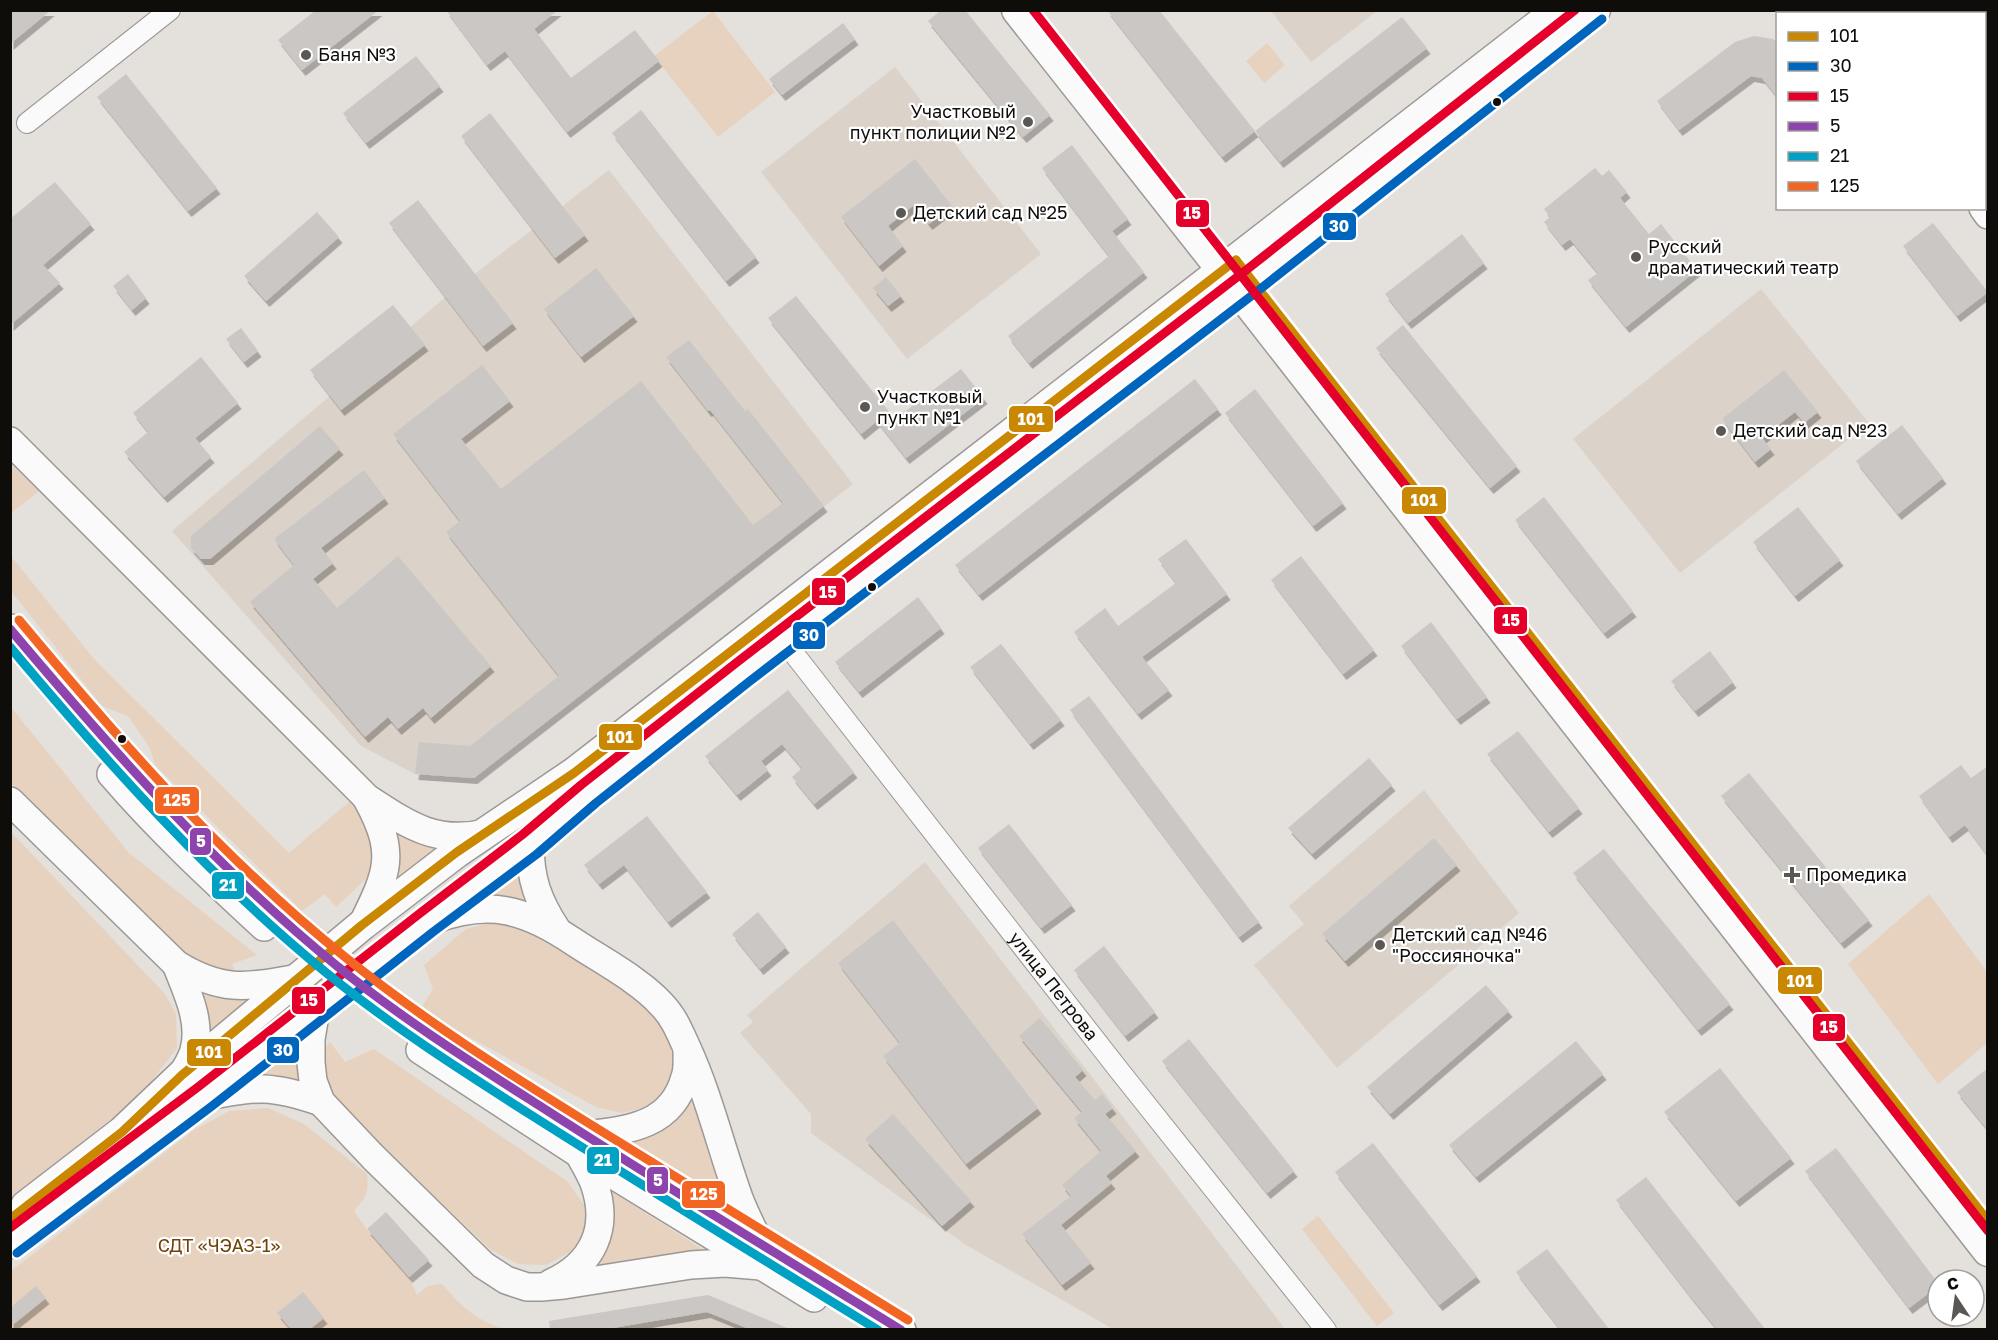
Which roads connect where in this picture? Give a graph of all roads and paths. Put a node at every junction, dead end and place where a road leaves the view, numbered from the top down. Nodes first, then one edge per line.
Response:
1 (170, 10) edge
2 (1017, 10) edge
3 (1038, 10) edge
4 (1558, 10) edge
5 (1594, 10) edge
6 (27, 123) dead end
7 (1237, 275) junction
8 (10, 441) edge
9 (10, 628) edge
10 (777, 632) junction
11 (10, 657) edge
12 (367, 798) junction
13 (10, 801) edge
14 (486, 833) junction
15 (530, 844) junction
16 (270, 921) junction
17 (426, 922) junction
18 (362, 925) junction
19 (557, 930) junction
20 (176, 964) junction
21 (298, 978) junction
22 (316, 1009) junction
23 (687, 1048) junction
24 (182, 1075) junction
25 (205, 1097) junction
26 (321, 1102) junction
27 (582, 1144) junction
28 (10, 1218) edge
29 (1988, 1222) edge
30 (10, 1243) edge
31 (1988, 1251) edge
32 (761, 1255) junction
33 (541, 1287) junction
34 (866, 1329) edge
35 (902, 1329) edge
36 (1326, 1329) edge

1 - 6 street
2 - 7 main road
3 - 7 main road
4 - 7 main road
5 - 7 main road
7 - 10 main road
7 - 29 main road
7 - 31 main road
8 - 12 main road
9 - 16 main road
10 - 14 main road
10 - 15 main road
10 - 36 street, улица Петрова
11 - 16 main road
12 - 14 main road
12 - 18 main road
13 - 20 main road
14 - 18 main road
15 - 17 main road
15 - 19 main road
16 - 27 main road
17 - 19 main road
17 - 22 main road
18 - 21 main road
19 - 23 main road
20 - 21 main road
20 - 24 main road
21 - 24 main road
22 - 25 main road
22 - 26 main road
23 - 27 main road
23 - 32 main road
24 - 28 main road
25 - 26 main road
25 - 30 main road
26 - 33 main road
27 - 32 main road
27 - 33 main road
32 - 33 main road
32 - 34 main road
32 - 35 main road

